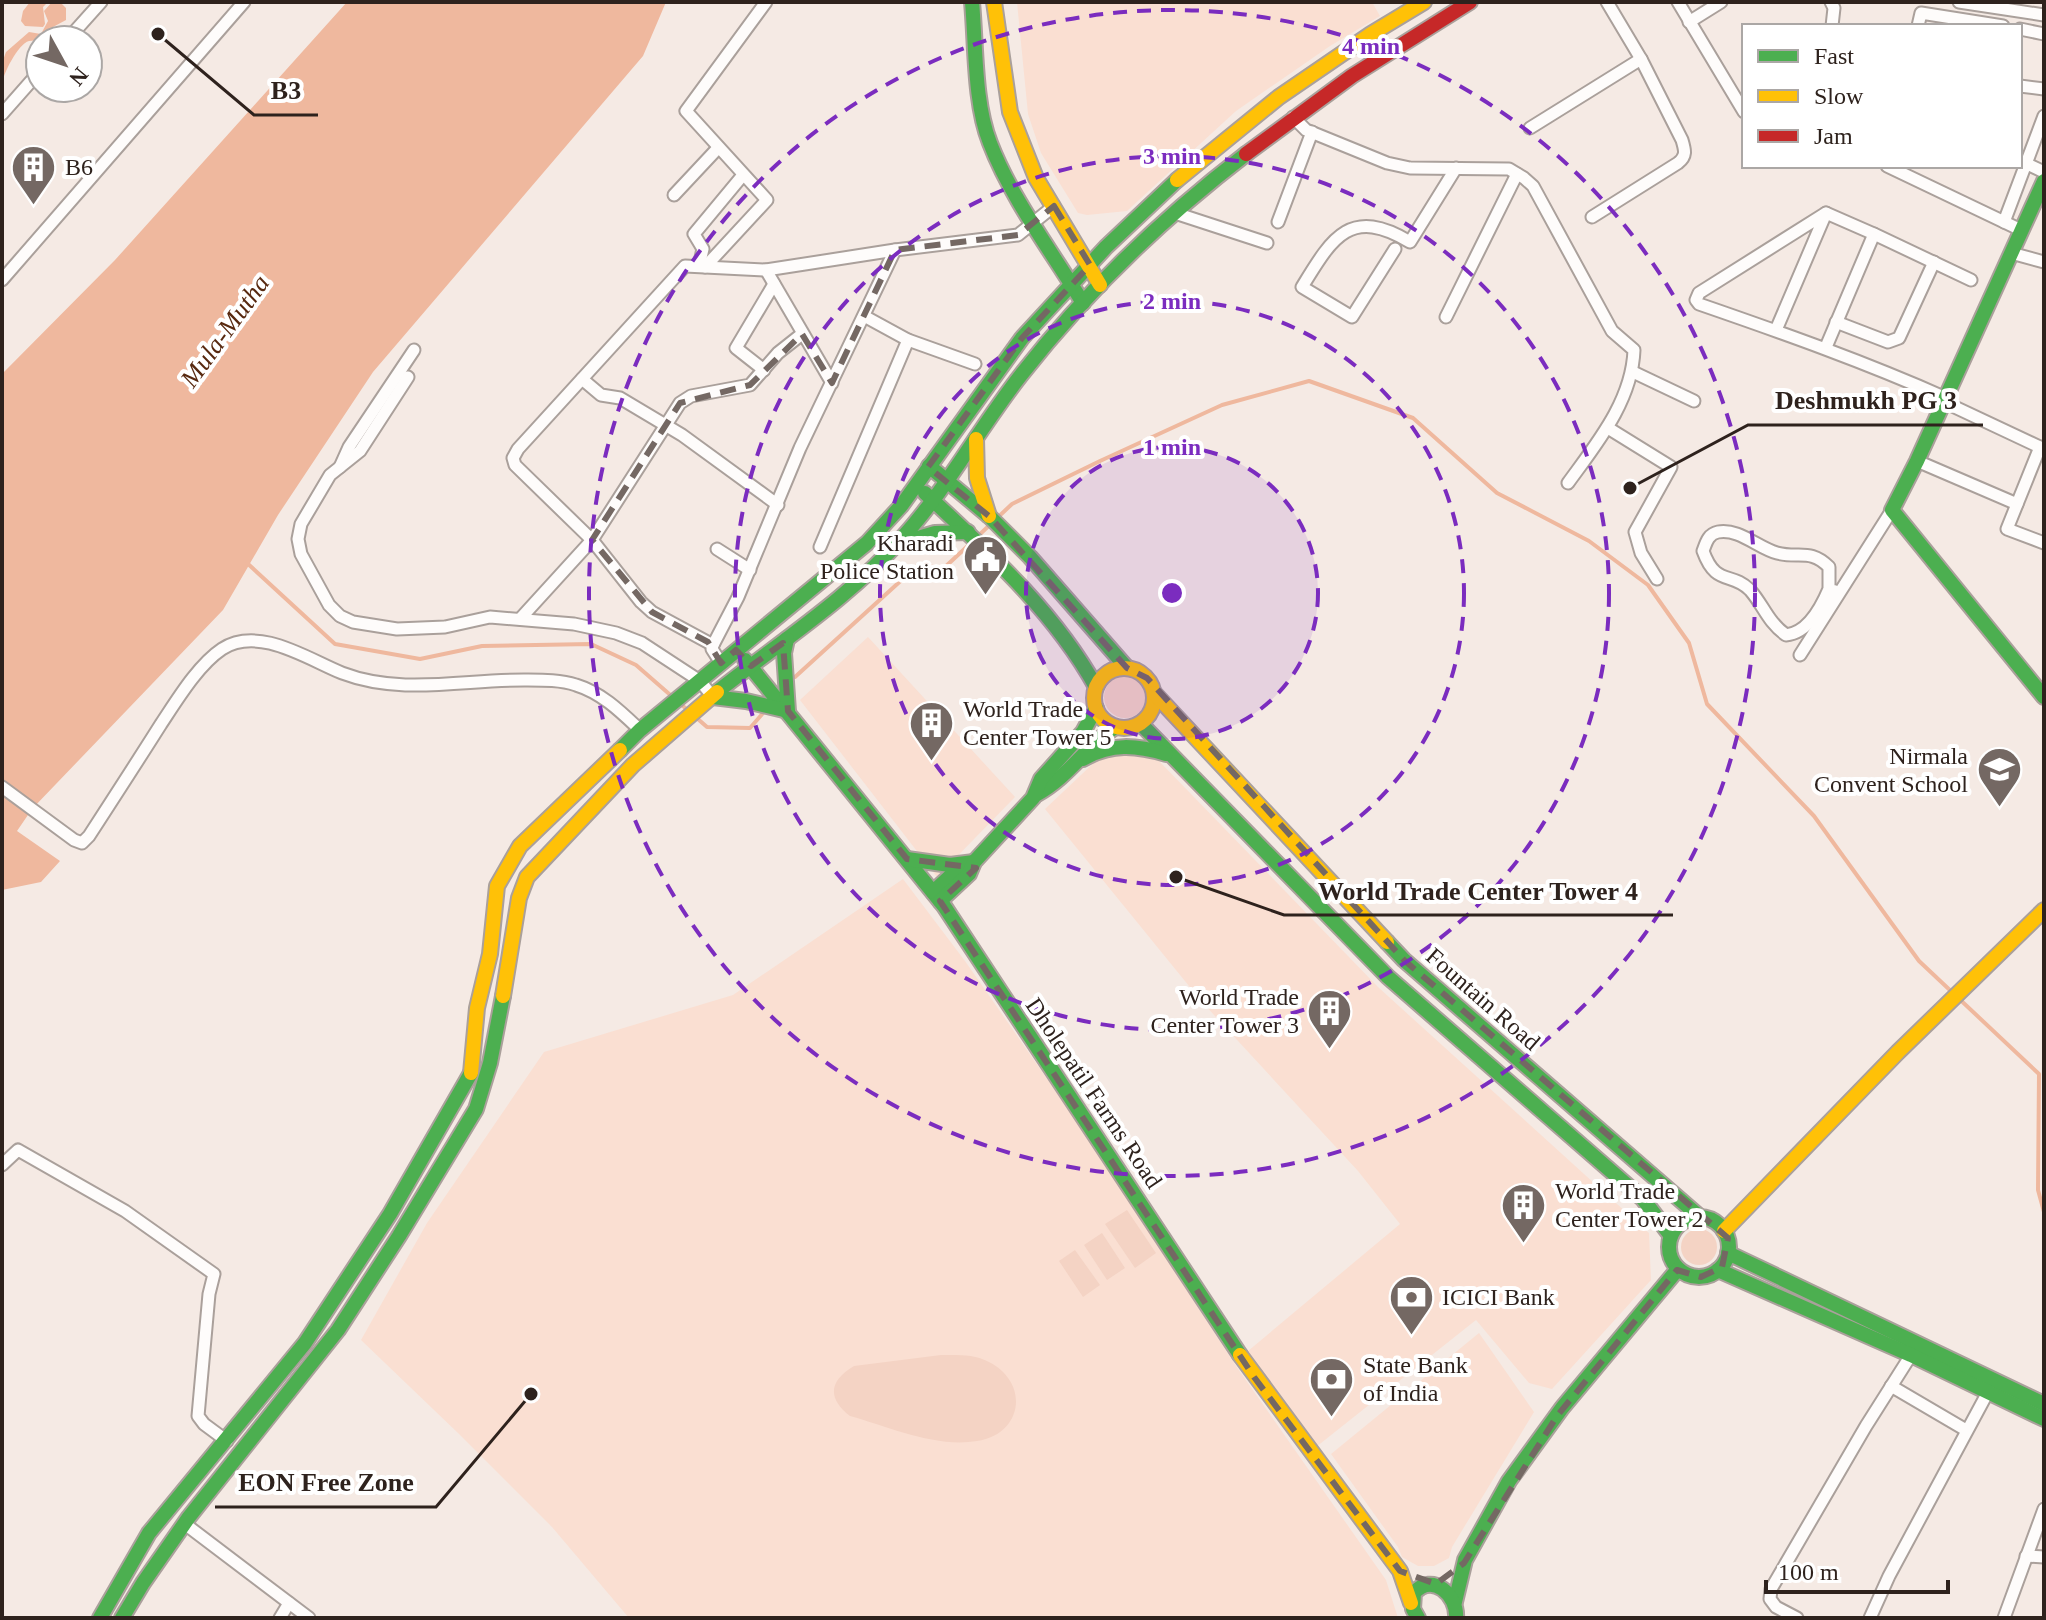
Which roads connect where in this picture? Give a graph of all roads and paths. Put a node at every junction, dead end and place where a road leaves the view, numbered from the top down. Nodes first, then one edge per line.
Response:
1 (101, 2) edge
2 (244, 2) edge
3 (766, 2) edge
4 (972, 2) edge
5 (994, 2) edge
6 (1424, 2) edge
7 (1470, 2) edge
8 (1607, 2) edge
9 (1678, 2) edge
10 (1721, 2) edge
11 (1831, 2) edge
12 (1959, 2) edge
13 (2044, 15) edge
14 (1689, 22) junction
15 (81, 24) edge
16 (1832, 24) edge
17 (1918, 24) edge
18 (1987, 24) edge
19 (2022, 29) edge
20 (2044, 34) edge
21 (1641, 59) junction
22 (2022, 86) edge
23 (24, 89) edge
24 (2044, 89) edge
25 (1742, 109) edge
26 (2, 114) edge
27 (2044, 116) edge
28 (1293, 117) junction
29 (1530, 128) dead end
30 (1312, 132) junction
31 (718, 148) junction
32 (2023, 163) edge
33 (1456, 168) junction
34 (1891, 168) edge
35 (2021, 168) edge
36 (2044, 172) edge
37 (1517, 174) junction
38 (743, 175) junction
39 (2044, 181) edge
40 (674, 195) dead end
41 (1054, 206) junction
42 (1175, 213) junction
43 (1826, 213) junction
44 (1592, 217) dead end
45 (1035, 222) junction
46 (1278, 222) dead end
47 (2004, 222) junction
48 (2021, 230) junction
49 (1874, 234) junction
50 (1267, 243) dead end
51 (1395, 249) dead end
52 (895, 250) junction
53 (2011, 253) junction
54 (1934, 262) junction
55 (2044, 262) edge
56 (1090, 265) junction
57 (702, 267) junction
58 (766, 270) junction
59 (2, 280) edge
60 (1971, 280) dead end
61 (1072, 283) junction
62 (774, 284) junction
63 (1100, 285) junction
64 (1083, 303) junction
65 (864, 316) junction
66 (1446, 317) dead end
67 (1836, 322) junction
68 (1776, 330) junction
69 (802, 334) junction
70 (908, 340) junction
71 (1826, 347) junction
72 (414, 350) dead end
73 (975, 364) dead end
74 (764, 370) junction
75 (1633, 372) junction
76 (408, 377) dead end
77 (582, 379) junction
78 (832, 383) junction
79 (1945, 400) junction
80 (1694, 401) dead end
81 (665, 425) junction
82 (1608, 428) junction
83 (976, 439) junction
84 (2042, 448) edge
85 (1917, 461) junction
86 (929, 466) junction
87 (340, 467) junction
88 (945, 481) junction
89 (1568, 483) dead end
90 (916, 485) junction
91 (932, 499) junction
92 (2017, 504) junction
93 (778, 505) junction
94 (1892, 510) junction
95 (994, 521) junction
96 (970, 534) junction
97 (592, 540) junction
98 (2044, 543) edge
99 (895, 545) junction
100 (820, 547) dead end
101 (717, 549) dead end
102 (750, 570) junction
103 (1657, 579) dead end
104 (1834, 591) junction
105 (520, 619) junction
106 (787, 639) junction
107 (713, 645) junction
108 (736, 650) junction
109 (1800, 655) dead end
110 (721, 663) junction
111 (751, 666) junction
112 (1127, 668) junction
113 (694, 686) junction
114 (1096, 687) junction
115 (1154, 693) junction
116 (2044, 697) edge
117 (708, 701) junction
118 (667, 707) junction
119 (1096, 708) junction
120 (788, 711) junction
121 (680, 722) junction
122 (1141, 724) junction
123 (1115, 727) junction
124 (640, 730) junction
125 (1174, 756) junction
126 (1075, 763) junction
127 (2, 787) edge
128 (1037, 794) junction
129 (907, 859) junction
130 (968, 864) junction
131 (936, 896) junction
132 (2044, 910) edge
133 (2, 1165) edge
134 (1700, 1217) junction
135 (1724, 1231) junction
136 (1671, 1236) junction
137 (1728, 1253) junction
138 (1678, 1269) junction
139 (1718, 1270) junction
140 (349, 1275) junction
141 (366, 1285) junction
142 (1911, 1355) junction
143 (1891, 1386) junction
144 (1988, 1392) junction
145 (2044, 1404) edge
146 (2044, 1419) edge
147 (1966, 1430) junction
148 (227, 1441) junction
149 (2044, 1509) edge
150 (185, 1524) junction
151 (2026, 1556) junction
152 (2044, 1557) edge
153 (1464, 1563) junction
154 (1400, 1571) junction
155 (1431, 1584) junction
156 (289, 1603) junction
157 (1411, 1603) junction
158 (1457, 1612) edge
159 (100, 1618) edge
160 (122, 1618) edge
161 (280, 1618) edge
162 (309, 1618) edge
163 (1418, 1618) edge
164 (1797, 1618) edge
165 (1870, 1618) edge
166 (2004, 1618) edge

1 - 15 street
2 - 59 street
3 - 31 street
4 - 45 street
5 - 41 street
6 - 56 street
7 - 28 street
8 - 21 street
9 - 14 street
10 - 14 street
11 - 16 street
12 - 13 street
14 - 25 street
17 - 18 street
19 - 20 street
21 - 29 street
21 - 44 street
22 - 24 street
23 - 26 street
27 - 32 street
28 - 30 street
28 - 42 street
30 - 33 street
30 - 46 street
31 - 38 street
31 - 40 street
32 - 36 street
33 - 37 street
33 - 51 street
34 - 47 street
35 - 47 street
37 - 66 street
37 - 75 street
38 - 57 street
38 - 57 street
39 - 48 street
41 - 45 street
41 - 56 street
42 - 50 street
42 - 63 street
43 - 49 street
43 - 68 street
43 - 68 street
45 - 52 street
45 - 61 street
47 - 48 street
48 - 53 street
49 - 54 street
49 - 67 street
52 - 58 street
52 - 65 street
53 - 55 street
53 - 79 street
54 - 60 street
54 - 67 street
56 - 61 street
56 - 63 street
57 - 58 street
57 - 77 street
58 - 62 street
61 - 64 street
61 - 86 street
62 - 69 street
62 - 74 street
63 - 64 street
64 - 83 street
65 - 70 street
65 - 78 street
67 - 71 street
68 - 71 street
69 - 74 street
69 - 78 street
70 - 73 street
70 - 100 street
71 - 79 street
72 - 87 street
74 - 81 street
75 - 80 street
75 - 82 street
76 - 87 street
77 - 81 street
77 - 97 street
78 - 93 street
79 - 84 street
79 - 85 street
81 - 93 street
81 - 97 street
82 - 89 street
82 - 103 street
83 - 88 street
83 - 95 street
84 - 92 street
85 - 92 street
85 - 94 street
86 - 88 street, Fountain Road
86 - 90 street
87 - 105 street
88 - 91 street
88 - 95 street, Fountain Road
90 - 91 street
90 - 108 street
91 - 96 street
91 - 99 street
92 - 98 street
93 - 102 street
94 - 104 street
94 - 116 street
95 - 112 street, Fountain Road
96 - 99 street
96 - 114 street
97 - 105 street
97 - 107 street
99 - 106 street
101 - 102 street
102 - 107 street
104 - 104 street
104 - 109 street
105 - 113 street
106 - 111 street
106 - 120 street
107 - 110 street
108 - 110 street
108 - 111 street, Dholepatil Farms Road
110 - 113 street
111 - 117 street
111 - 120 street, Dholepatil Farms Road
112 - 114 street
112 - 115 street, Fountain Road
113 - 117 street
113 - 118 street
114 - 119 street
115 - 122 street
115 - 134 street, Fountain Road
117 - 120 street
117 - 121 street
118 - 121 street
118 - 124 street
119 - 123 street
119 - 128 street
120 - 129 street, Dholepatil Farms Road
121 - 141 street
122 - 123 street
122 - 125 street, Fountain Road
123 - 126 street
124 - 127 street
124 - 140 street
125 - 126 street
125 - 136 street, Fountain Road
126 - 128 street
128 - 130 street
129 - 130 street
129 - 131 street, Dholepatil Farms Road
130 - 131 street
131 - 154 street, Dholepatil Farms Road
132 - 135 street
133 - 148 street
134 - 135 street, Fountain Road
134 - 136 street
135 - 137 street
136 - 138 street, Fountain Road
137 - 139 street
137 - 145 street
138 - 139 street
138 - 153 street
139 - 142 street
140 - 141 street
140 - 148 street
141 - 150 street
142 - 143 street
142 - 144 street
143 - 147 street
143 - 164 street
144 - 146 street
144 - 147 street
147 - 165 street
148 - 159 street
149 - 151 street
150 - 156 street
150 - 160 street
151 - 152 street
151 - 166 street
153 - 155 street
153 - 158 street
154 - 155 street, Dholepatil Farms Road
154 - 157 street, Dholepatil Farms Road
155 - 157 street
155 - 158 street, Dholepatil Farms Road
156 - 161 street
156 - 162 street
157 - 163 street, Dholepatil Farms Road

